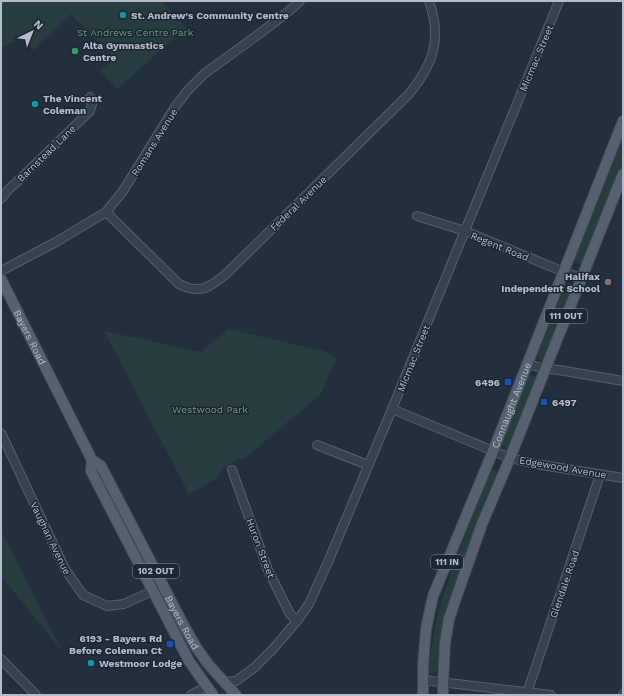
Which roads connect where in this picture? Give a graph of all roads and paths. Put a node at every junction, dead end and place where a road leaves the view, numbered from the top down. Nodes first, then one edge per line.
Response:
1 (300, 1) edge
2 (429, 1) edge
3 (559, 1) edge
4 (90, 97) dead end
5 (623, 121) edge
6 (623, 174) edge
7 (5, 190) edge
8 (1, 199) edge
9 (106, 212) junction
10 (418, 216) dead end
11 (465, 232) junction
12 (1, 270) edge
13 (564, 272) junction
14 (581, 278) junction
15 (1, 279) edge
16 (527, 364) junction
17 (546, 369) junction
18 (623, 381) edge
19 (392, 409) junction
20 (1, 433) edge
21 (316, 445) dead end
22 (493, 450) junction
23 (510, 458) junction
24 (92, 460) junction
25 (368, 465) junction
26 (232, 470) dead end
27 (600, 475) junction
28 (623, 478) edge
29 (152, 591) junction
30 (298, 621) junction
31 (1, 659) edge
32 (423, 680) junction
33 (224, 682) junction
34 (443, 683) junction
35 (206, 687) junction
36 (527, 693) junction
37 (36, 695) edge
38 (191, 695) edge
39 (213, 695) edge
40 (236, 695) edge
41 (423, 695) edge
42 (443, 695) edge
43 (550, 695) edge

1 - 9 street, Romans Avenue
2 - 9 street, Federal Avenue
3 - 11 street, Micmac Street
4 - 7 street, Barnstead Lane
5 - 13 main road, Connaught Avenue / 111 IN
6 - 14 main road, Connaught Avenue / 111 OUT
7 - 8 street, Barnstead Lane
9 - 12 street, Romans Avenue
10 - 11 street, Regent Road
11 - 13 street, Regent Road
11 - 19 street, Micmac Street
13 - 14 street, Regent Road
13 - 16 main road, Connaught Avenue / 111 IN
14 - 17 main road, Connaught Avenue / 111 OUT
15 - 24 main road, Bayers Road
16 - 17 street
16 - 22 main road, Connaught Avenue / 111 IN
17 - 18 street
17 - 23 main road, Connaught Avenue / 111 OUT
19 - 22 street, Edgewood Avenue
19 - 25 street, Micmac Street
20 - 29 street, Vaughan Avenue
21 - 25 street
22 - 23 street, Edgewood Avenue
22 - 32 main road, Connaught Avenue / 111 IN
23 - 27 street, Edgewood Avenue
23 - 34 main road, Connaught Avenue / 111 OUT
24 - 29 main road, Bayers Road
24 - 33 main road, Bayers Road / 102 OUT
25 - 30 street, Micmac Street
26 - 30 street, Huron Street
27 - 28 street, Edgewood Avenue
27 - 36 street, Glendale Road
29 - 35 main road, Bayers Road
30 - 33 street, Micmac Street
31 - 37 street
32 - 34 street
32 - 41 main road, Connaught Avenue / 111 IN
33 - 40 main road, Bayers Road / 102 OUT
34 - 36 street
34 - 42 main road, Connaught Avenue / 111 OUT
35 - 38 street
35 - 39 main road, Bayers Road
36 - 43 street

